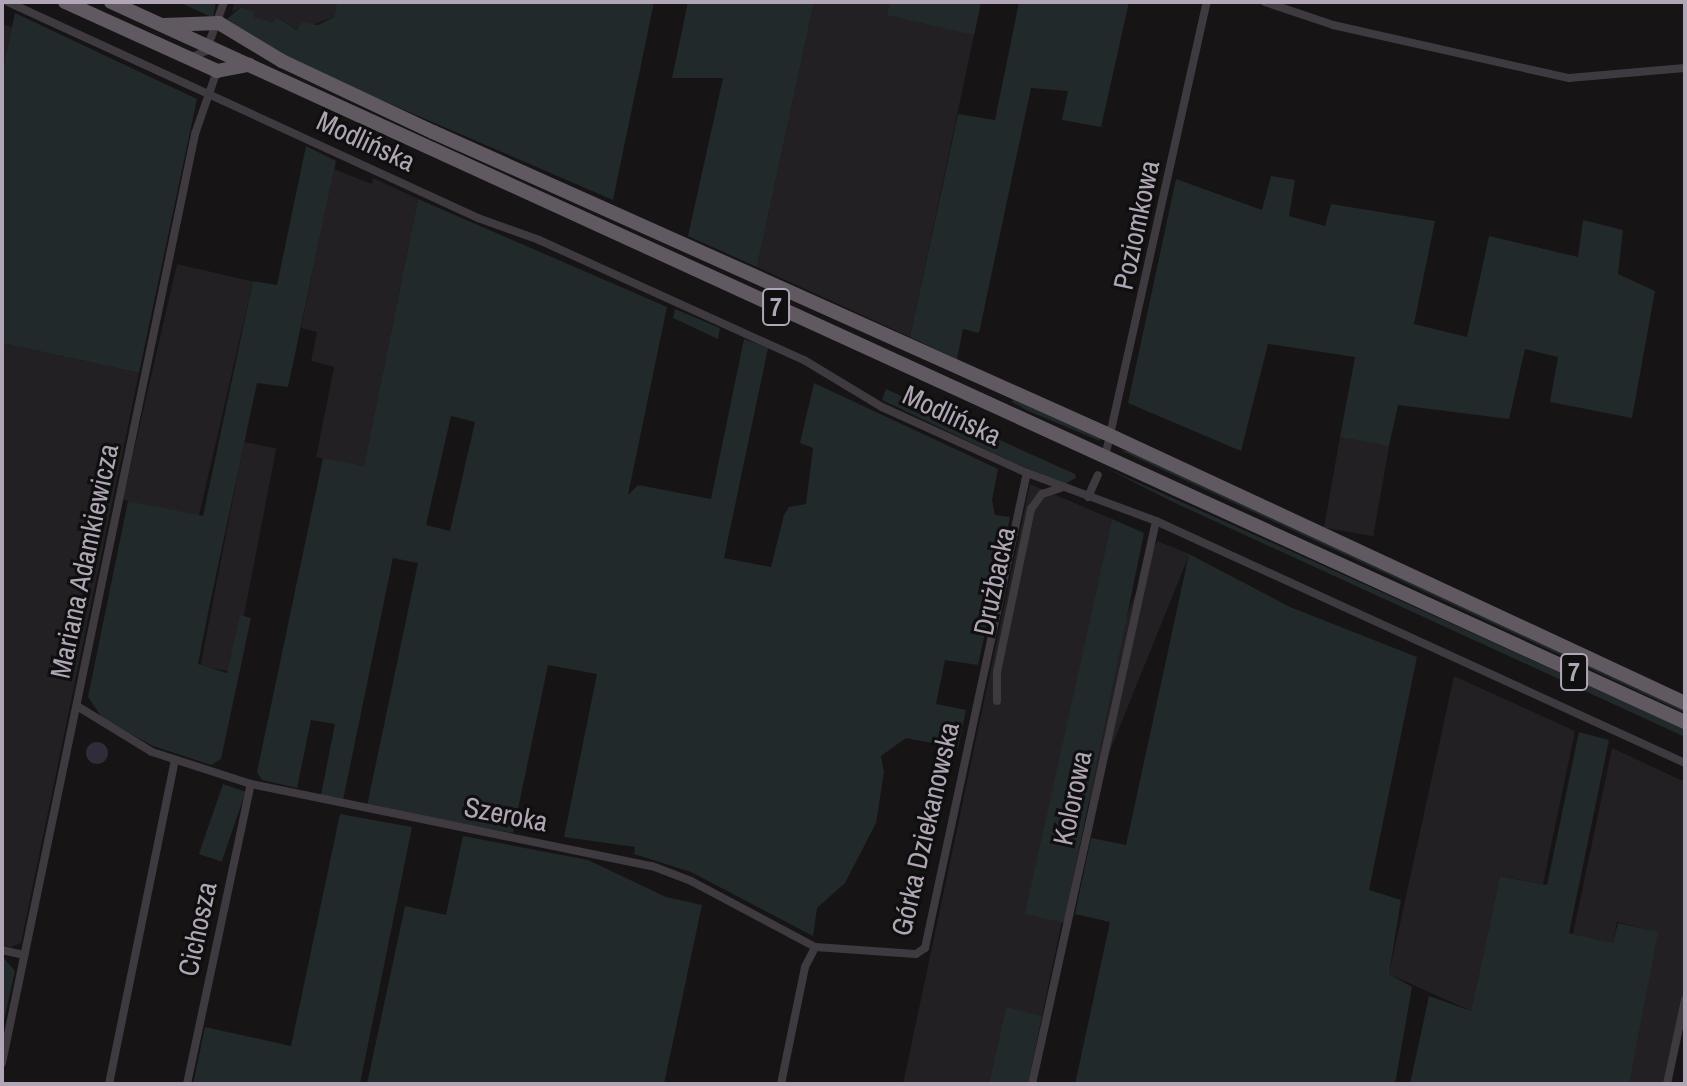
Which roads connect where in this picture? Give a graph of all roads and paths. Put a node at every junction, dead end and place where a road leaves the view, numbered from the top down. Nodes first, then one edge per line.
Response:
1 (8, 2) edge
2 (65, 2) edge
3 (111, 2) edge
4 (224, 2) edge
5 (1207, 2) edge
6 (1265, 2) edge
7 (219, 23) junction
8 (161, 25) junction
9 (209, 47) junction
10 (190, 58) junction
11 (249, 65) junction
12 (1685, 68) edge
13 (217, 71) junction
14 (207, 94) junction
15 (1112, 437) junction
16 (1105, 457) junction
17 (1027, 473) junction
18 (1098, 475) dead end
19 (1061, 487) junction
20 (1088, 497) junction
21 (1156, 521) junction
22 (997, 701) dead end
23 (1685, 703) edge
24 (77, 706) junction
25 (1685, 722) edge
26 (175, 761) junction
27 (1685, 763) edge
28 (251, 784) junction
29 (815, 947) junction
30 (2, 950) edge
31 (24, 955) junction
32 (1685, 1000) edge
33 (2, 1063) edge
34 (109, 1084) edge
35 (187, 1084) edge
36 (781, 1084) edge
37 (1032, 1084) edge
38 (1667, 1084) edge

1 - 14 street, Modlińska
2 - 10 highway
3 - 8 highway, 7
4 - 7 street
5 - 15 street, Poziomkowa
6 - 12 street
7 - 8 highway
7 - 9 street
7 - 15 highway
8 - 9 highway, 7
9 - 10 street
9 - 11 highway, 7
10 - 13 highway
11 - 13 highway
11 - 16 highway, 7
13 - 14 street, Mariana Adamkiewicza
14 - 17 street, Modlińska
14 - 24 street, Mariana Adamkiewicza
15 - 16 street, Poziomkowa
15 - 23 highway
16 - 25 highway, 7
17 - 19 street, Modlińska
17 - 29 street, Górka Dziekanowska
18 - 20 street
19 - 20 street, Modlińska
19 - 22 street, Drużbacka
20 - 21 street, Modlińska
21 - 27 street, Modlińska
21 - 37 street, Kolorowa
24 - 26 street, Szeroka
24 - 31 street, Mariana Adamkiewicza
26 - 28 street, Szeroka
26 - 34 street
28 - 29 street, Szeroka
28 - 35 street, Cichosza
29 - 36 street
30 - 31 street
31 - 33 street, Mariana Adamkiewicza
32 - 38 street

